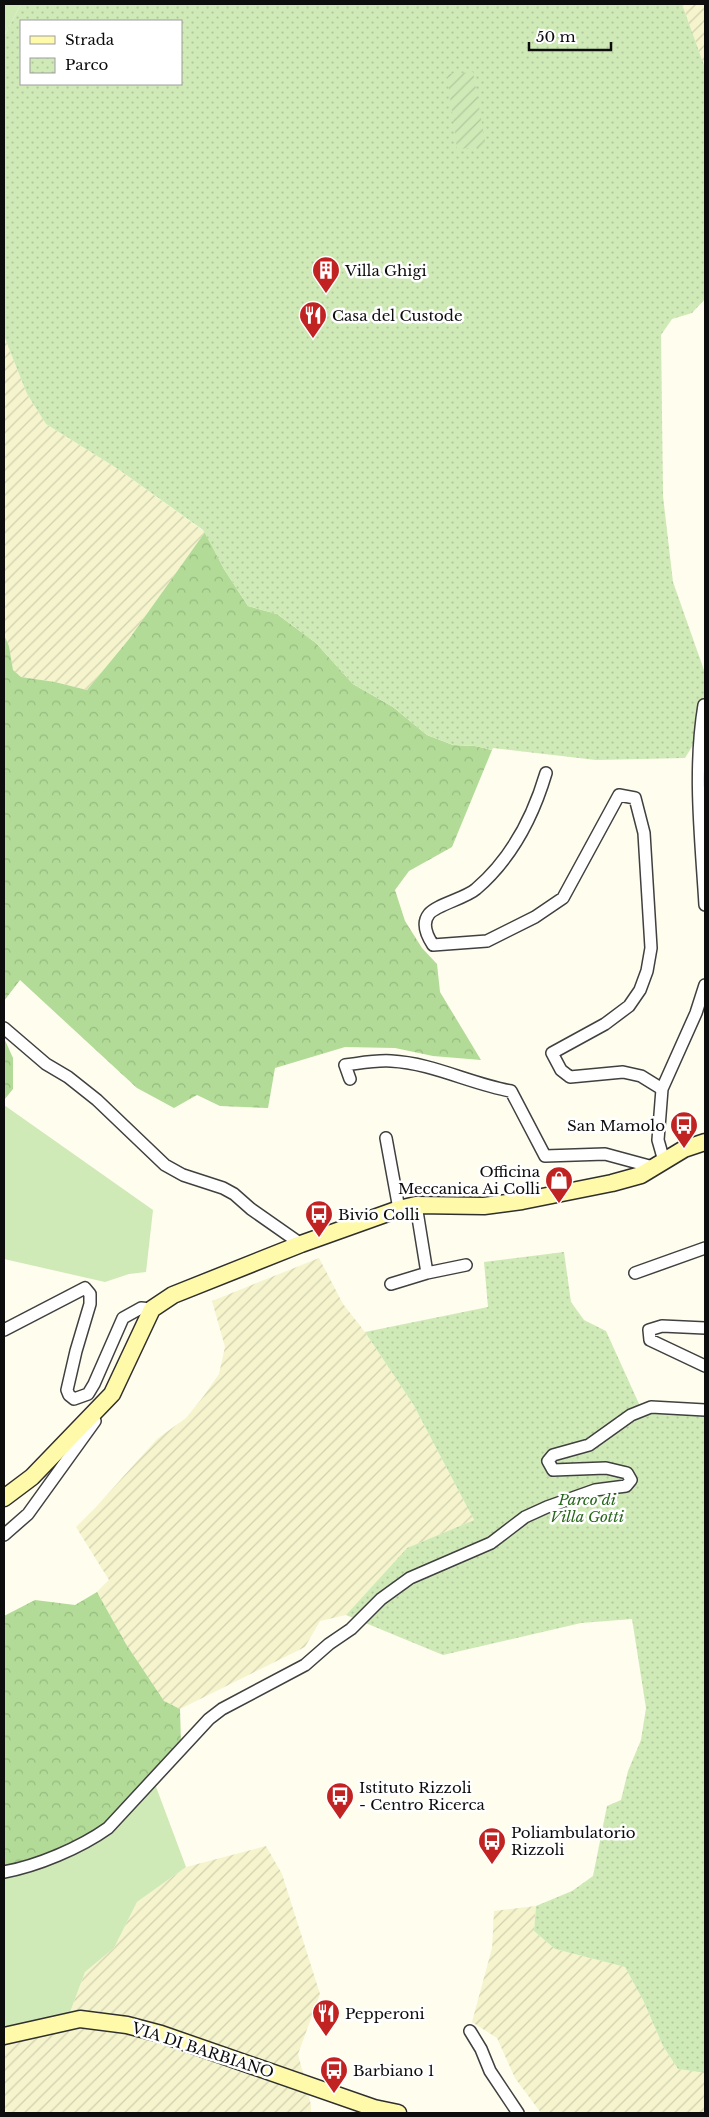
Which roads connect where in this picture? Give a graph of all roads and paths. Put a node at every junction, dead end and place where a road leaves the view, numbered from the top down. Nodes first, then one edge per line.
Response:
1 (704, 705) edge
2 (546, 773) dead end
3 (705, 905) edge
4 (705, 985) edge
5 (4, 1028) edge
6 (350, 1079) dead end
7 (662, 1089) junction
8 (386, 1138) dead end
9 (705, 1142) edge
10 (658, 1164) junction
11 (416, 1205) junction
12 (399, 1209) junction
13 (301, 1244) junction
14 (705, 1248) edge
15 (466, 1265) dead end
16 (427, 1273) junction
17 (635, 1273) dead end
18 (390, 1284) dead end
19 (152, 1309) junction
20 (705, 1328) edge
21 (4, 1330) edge
22 (705, 1366) edge
23 (112, 1394) junction
24 (705, 1410) edge
25 (4, 1498) edge
26 (4, 1534) edge
27 (4, 1872) edge
28 (470, 2031) dead end
29 (4, 2036) edge
30 (398, 2113) edge
31 (518, 2113) edge

1 - 3 street
2 - 7 street
4 - 7 street
5 - 13 street
6 - 10 street
7 - 10 street
8 - 12 street
9 - 10 main road
10 - 11 main road
11 - 12 main road
11 - 16 street
12 - 13 main road
13 - 19 main road
14 - 17 street
15 - 16 street
16 - 18 street
19 - 21 street
19 - 23 main road
20 - 22 street
23 - 25 main road
23 - 26 street
24 - 27 street
28 - 31 street
29 - 30 main road, VIA DI BARBIANO

